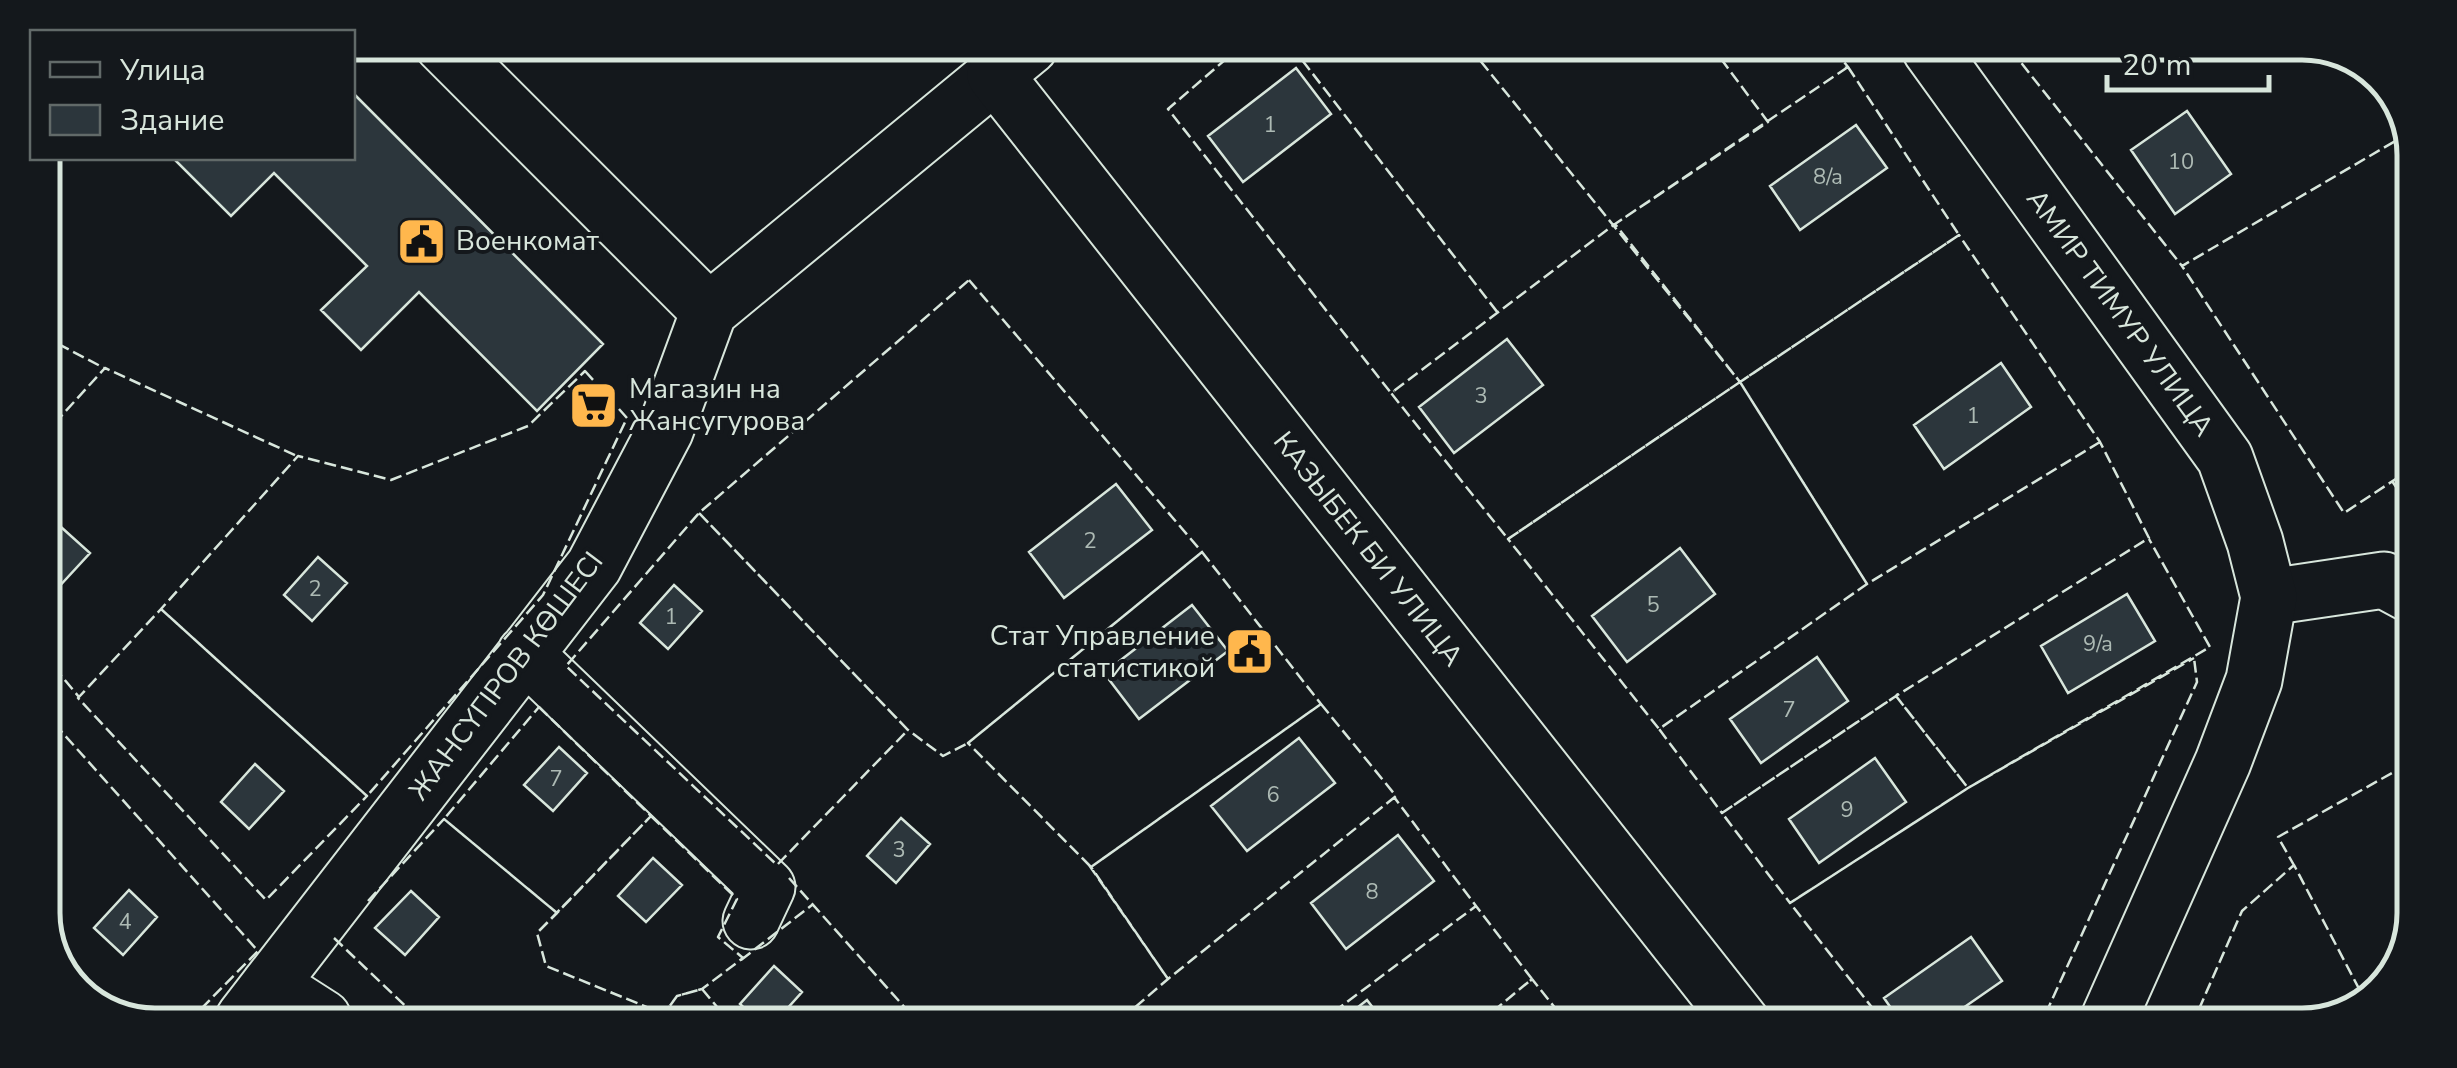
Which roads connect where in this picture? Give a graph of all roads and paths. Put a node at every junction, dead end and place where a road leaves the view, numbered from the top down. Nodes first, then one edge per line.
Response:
1 (458, 60) edge
2 (1012, 60) edge
3 (1938, 60) edge
4 (708, 311) junction
5 (2397, 587) edge
6 (2269, 597) junction
7 (525, 654) junction
8 (751, 921) dead end
9 (257, 1001) edge
10 (284, 1008) edge
11 (1731, 1008) edge
12 (2113, 1008) edge

1 - 4 main road
2 - 4 main road
2 - 11 main road, КАЗЫБЕК БИ УЛИЦА
3 - 6 main road, АМИР ТИМУР УЛИЦА
4 - 7 main road, ЖАНСҮГІРОВ КӨШЕСІ
5 - 6 main road
6 - 12 main road
7 - 8 main road
7 - 9 main road, ЖАНСҮГІРОВ КӨШЕСІ
9 - 10 main road

